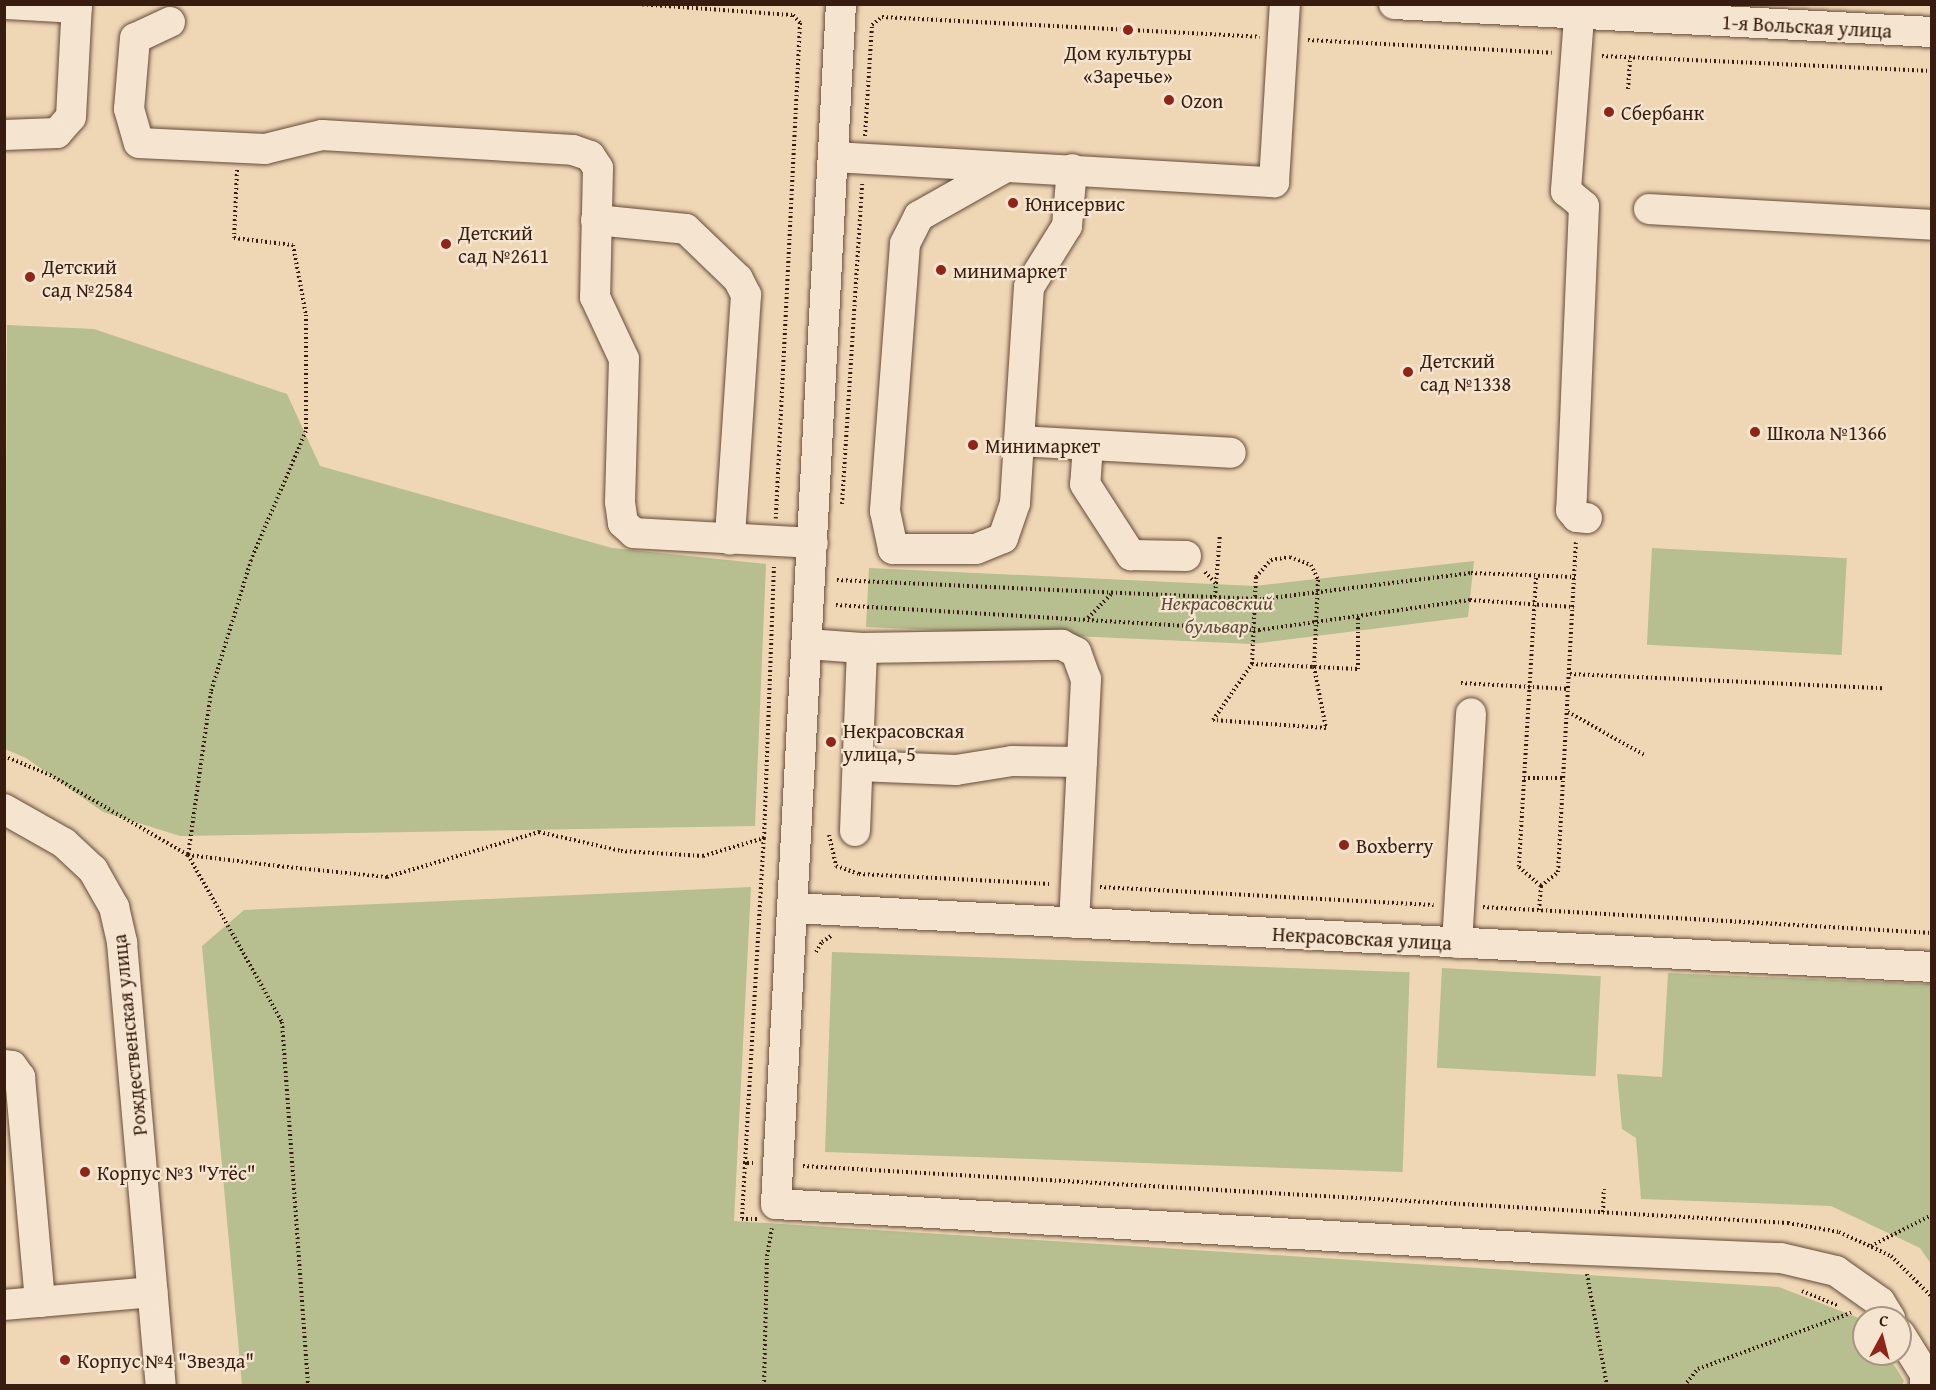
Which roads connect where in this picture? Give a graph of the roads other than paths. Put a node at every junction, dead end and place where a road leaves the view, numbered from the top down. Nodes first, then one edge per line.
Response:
1 (7, 4) edge
2 (841, 4) edge
3 (1285, 4) edge
4 (1394, 4) edge
5 (77, 6) edge
6 (1580, 10) edge
7 (170, 22) dead end
8 (1932, 33) edge
9 (4, 135) edge
10 (834, 157) junction
11 (1006, 166) junction
12 (1072, 169) junction
13 (1649, 209) dead end
14 (596, 220) junction
15 (1932, 225) edge
16 (1019, 441) junction
17 (1088, 445) junction
18 (1231, 453) dead end
19 (1582, 517) road end
20 (730, 539) junction
21 (813, 543) junction
22 (1194, 562) road end
23 (835, 646) junction
24 (1471, 713) dead end
25 (1082, 762) junction
26 (858, 766) junction
27 (4, 809) edge
28 (842, 831) road end
29 (792, 908) junction
30 (1074, 923) junction
31 (1457, 943) junction
32 (1932, 967) edge
33 (4, 1065) edge
34 (152, 1292) junction
35 (40, 1302) junction
36 (4, 1305) edge
37 (1880, 1306) edge
38 (1912, 1353) edge
39 (160, 1386) edge
40 (1925, 1386) edge

1 - 5 street
2 - 10 street
3 - 12 street
4 - 6 street, 1-я Вольская улица
5 - 9 street
6 - 8 street, 1-я Вольская улица
6 - 19 street
7 - 14 street
10 - 11 street
10 - 21 street
11 - 12 street
11 - 16 street
12 - 16 street
13 - 15 street
14 - 20 street
14 - 20 street
16 - 17 street
17 - 18 street
17 - 22 street
20 - 21 street
21 - 23 street
23 - 25 street
23 - 26 street
23 - 29 street
24 - 31 street
25 - 26 street
25 - 30 street
26 - 28 street
27 - 34 street, Рождественская улица
29 - 30 street, Некрасовская улица
29 - 37 street
30 - 31 street, Некрасовская улица
31 - 32 street, Некрасовская улица
33 - 35 street
34 - 35 street
34 - 39 street, Рождественская улица
35 - 36 street
38 - 40 street

